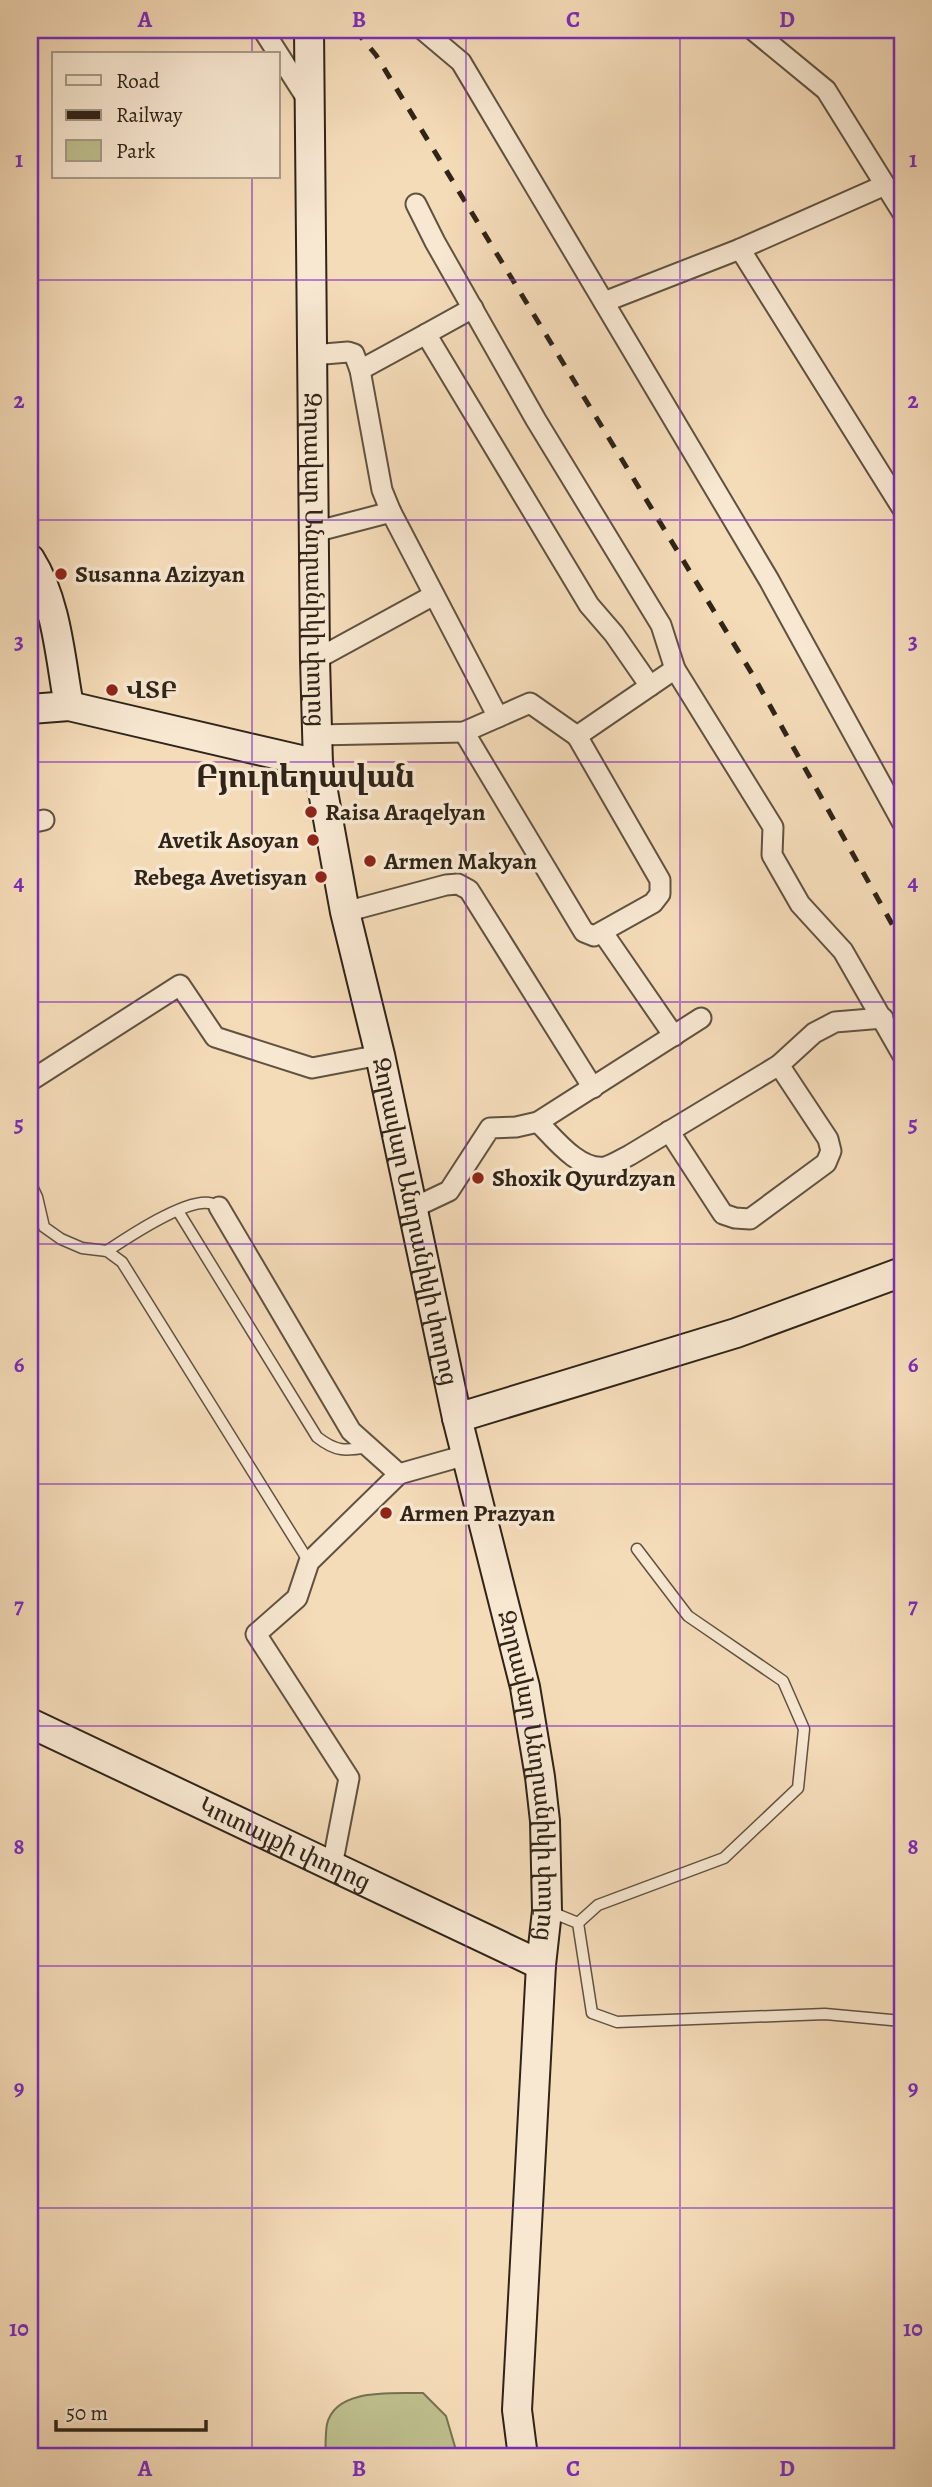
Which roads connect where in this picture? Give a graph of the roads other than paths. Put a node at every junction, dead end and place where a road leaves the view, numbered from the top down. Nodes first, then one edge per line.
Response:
1 (263, 30) edge
2 (309, 30) edge
3 (423, 30) edge
4 (754, 30) edge
5 (277, 52) edge
6 (280, 57) edge
7 (309, 102) junction
8 (886, 185) junction
9 (416, 204) dead end
10 (902, 212) edge
11 (740, 248) junction
12 (604, 302) junction
13 (473, 308) junction
14 (426, 334) junction
15 (312, 355) junction
16 (360, 370) junction
17 (902, 508) edge
18 (391, 512) junction
19 (314, 532) junction
20 (30, 559) edge
21 (434, 595) junction
22 (41, 615) edge
23 (315, 660) junction
24 (675, 669) junction
25 (650, 686) junction
26 (69, 706) junction
27 (30, 709) edge
28 (498, 717) junction
29 (464, 732) junction
30 (316, 735) junction
31 (577, 736) junction
32 (318, 764) junction
33 (902, 822) edge
34 (345, 912) junction
35 (603, 933) junction
36 (701, 1018) dead end
37 (883, 1018) junction
38 (674, 1036) junction
39 (902, 1054) edge
40 (380, 1055) junction
41 (779, 1065) junction
42 (30, 1081) edge
43 (593, 1088) junction
44 (538, 1122) junction
45 (669, 1131) junction
46 (30, 1181) edge
47 (219, 1207) joint
48 (413, 1208) junction
49 (178, 1210) junction
50 (107, 1251) junction
51 (902, 1272) edge
52 (457, 1418) junction
53 (369, 1447) junction
54 (466, 1455) junction
55 (399, 1474) junction
56 (637, 1549) dead end
57 (309, 1562) junction
58 (30, 1723) edge
59 (332, 1866) junction
60 (547, 1911) junction
61 (578, 1923) junction
62 (541, 1965) junction
63 (902, 2021) edge
64 (523, 2457) edge

1 - 5 street
2 - 7 street, Զորավար Անդրանիկի փողոց
3 - 12 street
4 - 8 street
6 - 7 street
7 - 15 street, Զորավար Անդրանիկի փողոց
8 - 10 street
8 - 11 street
9 - 13 street
11 - 12 street
11 - 17 street
12 - 33 street
13 - 14 street
13 - 24 street
14 - 16 street
14 - 25 street
15 - 16 street
15 - 19 street, Զորավար Անդրանիկի փողոց
16 - 18 street
18 - 19 street
18 - 21 street
19 - 23 street, Զորավար Անդրանիկի փողոց
20 - 22 street
21 - 23 street
21 - 28 street
22 - 26 street
23 - 30 street, Զորավար Անդրանիկի փողոց
24 - 25 street
24 - 37 street
25 - 31 street
26 - 27 street
26 - 32 street
28 - 29 street
28 - 31 street
29 - 30 street
29 - 35 street
30 - 32 street, Զորավար Անդրանիկի փողոց
31 - 35 street
32 - 34 street, Զորավար Անդրանիկի փողոց
34 - 40 street, Զորավար Անդրանիկի փողոց
34 - 43 street
35 - 38 street
36 - 38 street
37 - 39 street
37 - 41 street
38 - 43 street
40 - 42 street
40 - 48 street, Զորավար Անդրանիկի փողոց
41 - 45 street
41 - 45 street
43 - 44 street
44 - 45 street
44 - 48 street
46 - 50 lane
47 - 49 lane
47 - 53 street
48 - 52 street, Զորավար Անդրանիկի փողոց
49 - 50 lane
49 - 53 lane
50 - 57 lane
51 - 52 street
52 - 54 street, Զորավար Անդրանիկի փողոց
53 - 55 street
54 - 55 street
54 - 60 street, Զորավար Անդրանիկի փողոց
55 - 57 street
56 - 61 lane
57 - 59 street
58 - 59 street, Կոտայքի փողոց
59 - 62 street, Կոտայքի փողոց
60 - 61 lane
60 - 62 street, Զորավար Անդրանիկի փողոց
61 - 63 lane
62 - 64 street, Զորավար Անդրանիկի փողոց

